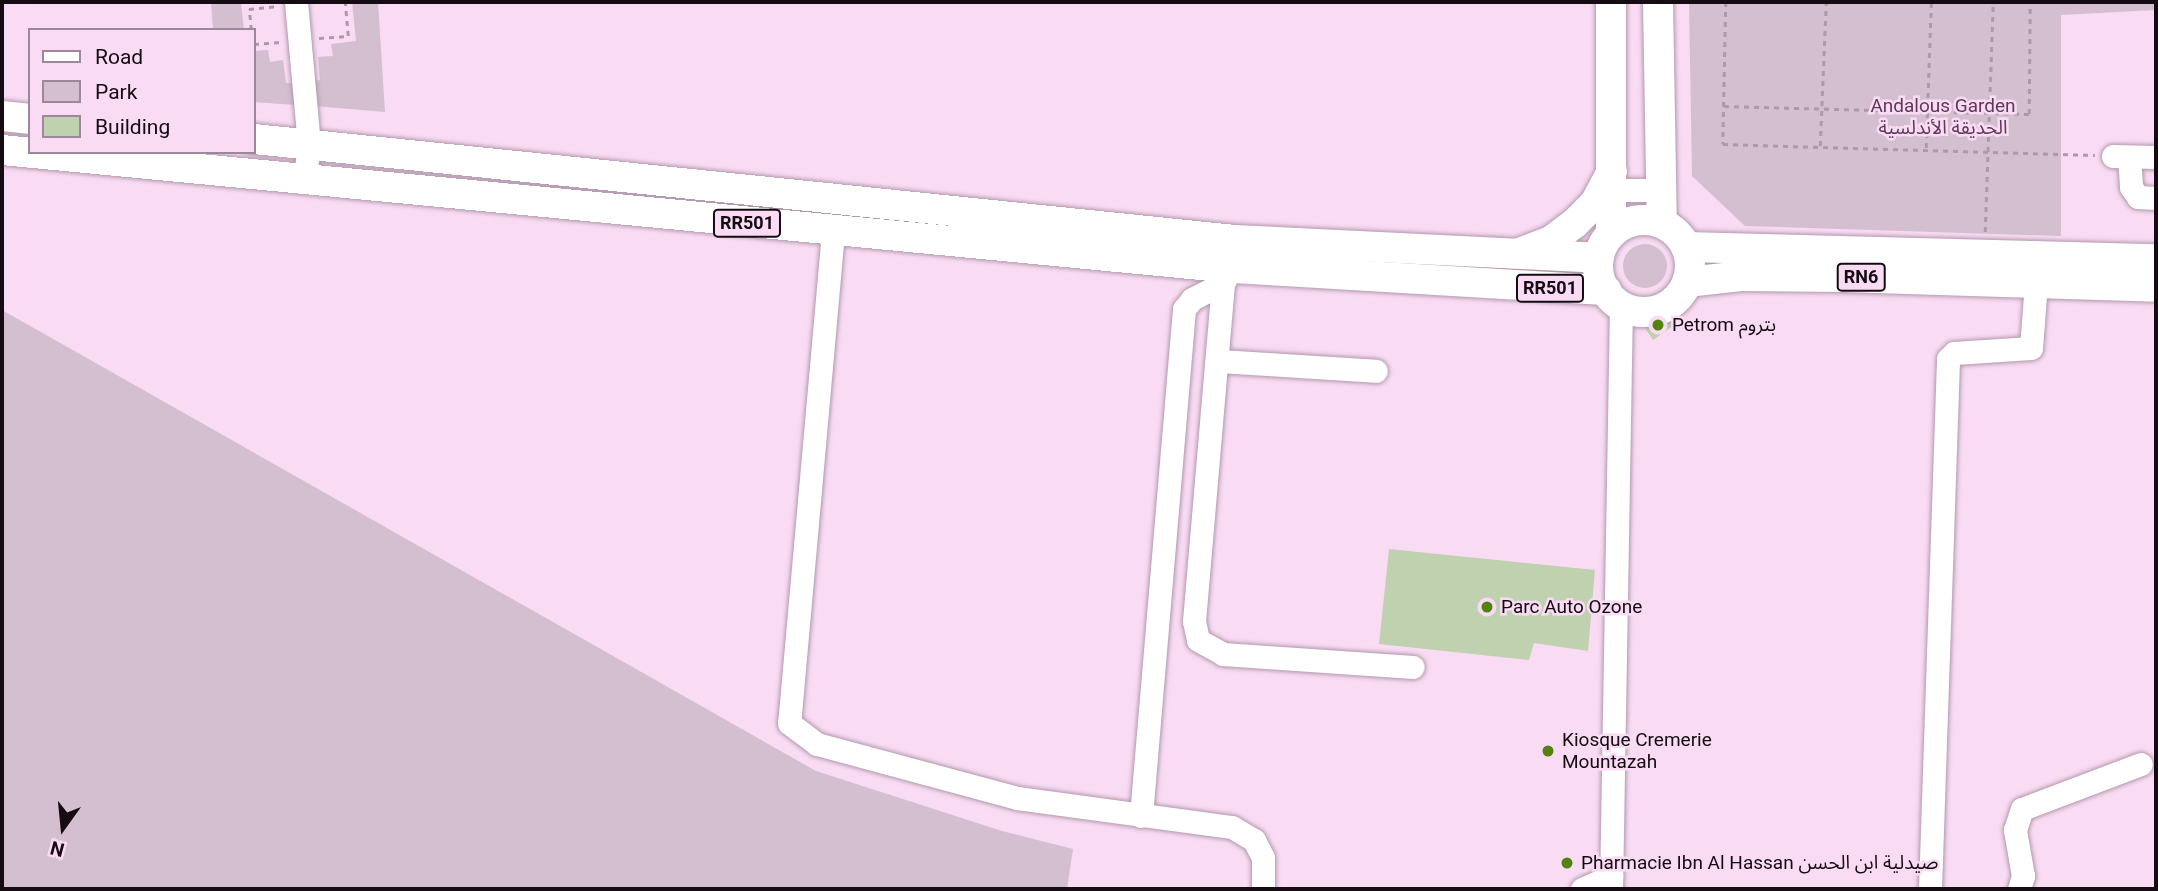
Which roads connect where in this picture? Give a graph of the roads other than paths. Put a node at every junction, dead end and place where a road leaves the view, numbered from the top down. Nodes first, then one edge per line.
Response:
1 (296, 2) edge
2 (1611, 2) edge
3 (1658, 2) edge
4 (2, 116) edge
5 (28, 119) edge
6 (256, 139) edge
7 (309, 144) junction
8 (341, 148) junction
9 (2, 150) edge
10 (28, 152) edge
11 (45, 154) edge
12 (2156, 158) edge
13 (304, 178) junction
14 (1614, 179) junction
15 (336, 181) junction
16 (1660, 191) junction
17 (788, 197) junction
18 (2156, 198) edge
19 (865, 205) junction
20 (1662, 223) junction
21 (790, 227) junction
22 (833, 232) junction
23 (864, 236) junction
24 (1605, 246) junction
25 (1686, 247) junction
26 (1510, 256) junction
27 (1558, 257) junction
28 (2156, 259) edge
29 (1741, 263) junction
30 (1230, 264) junction
31 (1687, 282) junction
32 (2036, 283) junction
33 (2156, 287) edge
34 (1558, 289) junction
35 (1613, 298) junction
36 (1219, 361) junction
37 (1376, 371) dead end
38 (1413, 667) dead end
39 (2141, 764) dead end
40 (1141, 816) junction
41 (1611, 883) edge
42 (1263, 889) edge
43 (1582, 889) edge
44 (1930, 889) edge
45 (2019, 889) edge

1 - 7 street
2 - 14 main road
3 - 16 main road
4 - 5 main road
6 - 7 main road, RR501
7 - 8 main road, RR501
7 - 13 street
8 - 15 street
8 - 17 main road, RR501
9 - 10 main road, RR501
11 - 13 main road, RR501
12 - 18 street
13 - 15 main road, RR501
14 - 16 street
14 - 24 main road
14 - 26 main road
15 - 21 main road, RR501
16 - 20 main road
17 - 19 main road, RR501
17 - 21 main road
19 - 23 street
19 - 30 main road, RR501
20 - 24 main road
20 - 25 main road
21 - 22 main road, RR501
22 - 23 main road, RR501
22 - 40 street
23 - 30 main road, RR501
24 - 27 main road, RR501
24 - 35 main road
25 - 29 main road, RN6
25 - 31 main road
26 - 27 main road, RR501
26 - 30 main road, RR501
27 - 34 street
28 - 29 main road, RN6
29 - 31 main road, RN6
29 - 32 main road, RN6
30 - 34 main road, RR501
30 - 36 street
30 - 40 street
31 - 35 main road
32 - 33 main road, RN6
32 - 44 street
34 - 35 main road, RR501
35 - 41 street
36 - 37 street
36 - 38 street
39 - 45 street
40 - 42 street
41 - 43 street

